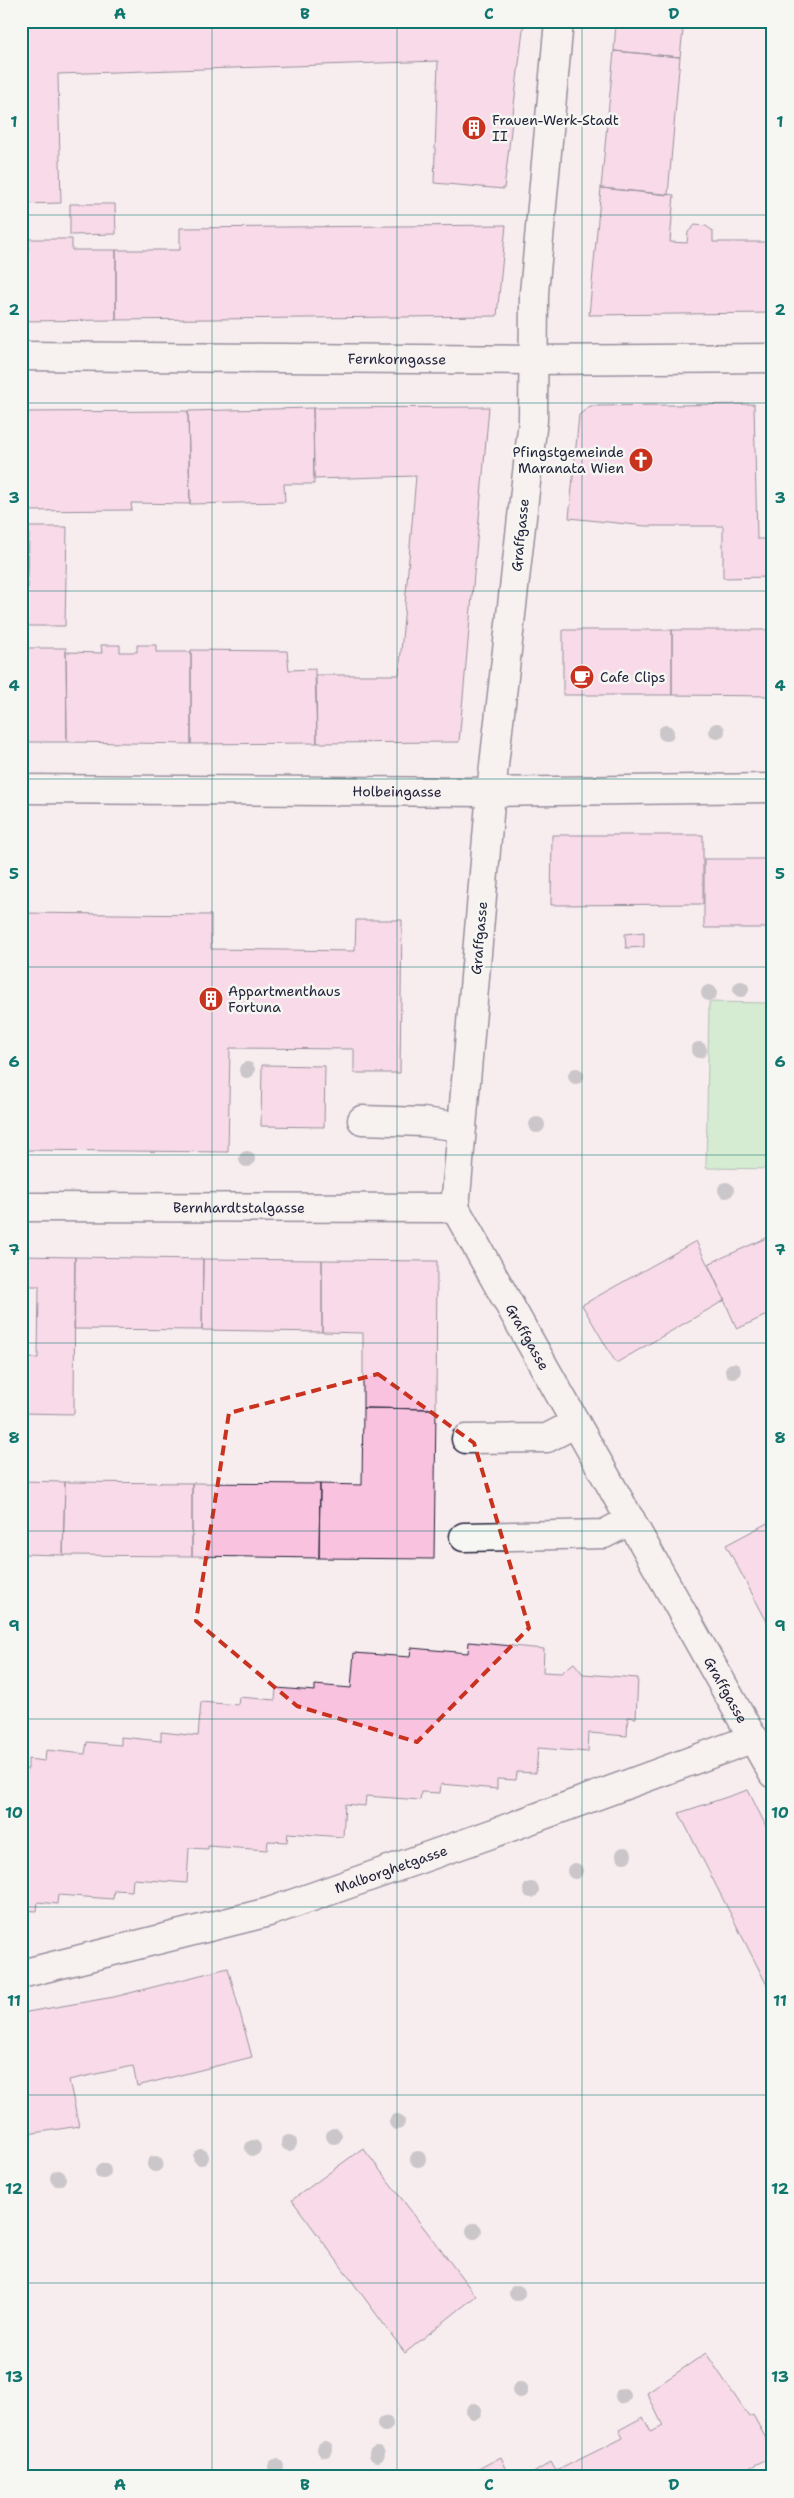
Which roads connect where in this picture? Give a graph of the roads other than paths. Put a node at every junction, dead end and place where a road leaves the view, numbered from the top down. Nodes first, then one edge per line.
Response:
1 (559, 21) edge
2 (21, 356) edge
3 (773, 358) edge
4 (533, 360) junction
5 (21, 788) edge
6 (773, 788) edge
7 (491, 792) junction
8 (362, 1120) dead end
9 (462, 1128) junction
10 (21, 1207) edge
11 (455, 1208) junction
12 (576, 1422) junction
13 (466, 1440) dead end
14 (631, 1520) junction
15 (464, 1537) dead end
16 (754, 1738) junction
17 (773, 1774) edge
18 (21, 1974) edge

1 - 4 street, Graffgasse
2 - 4 street, Fernkorngasse
3 - 4 street, Fernkorngasse
4 - 7 street, Graffgasse
5 - 7 street, Holbeingasse
6 - 7 street, Holbeingasse
7 - 9 street, Graffgasse
8 - 9 street
9 - 11 street, Graffgasse
10 - 11 street, Bernhardtstalgasse
11 - 12 street, Graffgasse
12 - 13 street
12 - 14 street, Graffgasse
14 - 15 street
14 - 16 street, Graffgasse
16 - 17 street, Graffgasse
16 - 18 street, Malborghetgasse

